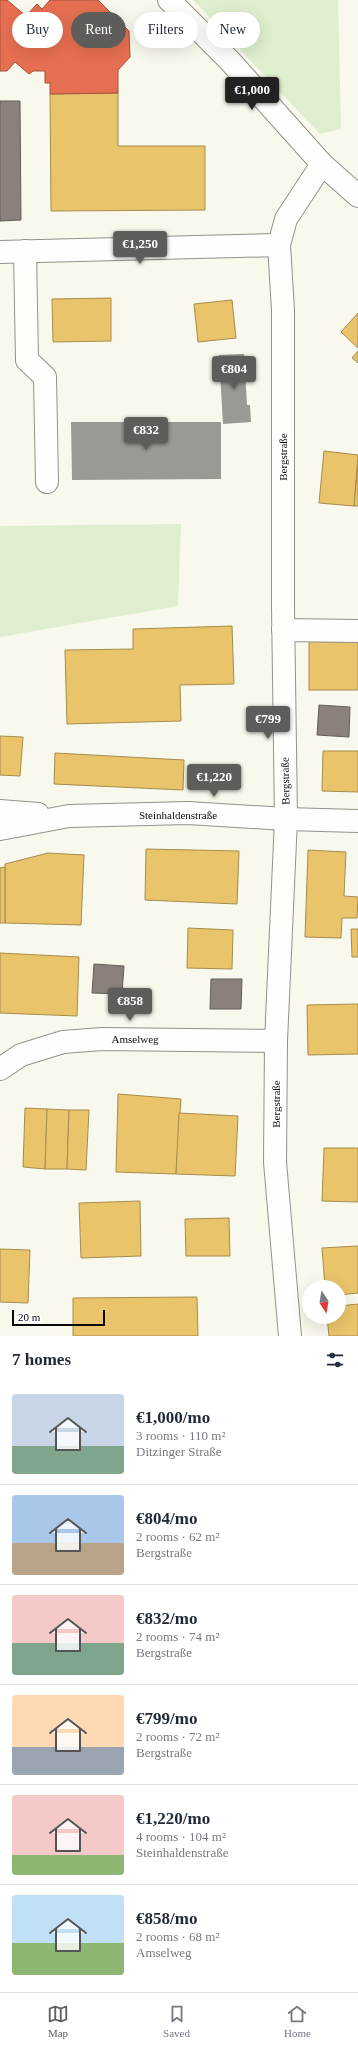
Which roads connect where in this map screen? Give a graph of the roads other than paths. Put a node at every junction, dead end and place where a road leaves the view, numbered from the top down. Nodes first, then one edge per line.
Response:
1 (169, 0) edge
2 (322, 164) junction
3 (358, 196) edge
4 (279, 244) junction
5 (25, 251) junction
6 (0, 252) edge
7 (47, 482) dead end
8 (283, 630) junction
9 (358, 631) edge
10 (0, 811) edge
11 (70, 816) junction
12 (286, 819) junction
13 (358, 821) edge
14 (0, 829) edge
15 (276, 1041) junction
16 (0, 1069) edge
17 (290, 1336) edge

1 - 2 street
2 - 3 street
2 - 4 street, Bergstraße
4 - 5 street
4 - 8 street, Bergstraße
5 - 6 street
5 - 7 street
8 - 9 street
8 - 12 street, Bergstraße
10 - 11 street
11 - 12 street, Steinhaldenstraße
11 - 14 street, Steinhaldenstraße
12 - 13 street, Steinhaldenstraße
12 - 15 street, Bergstraße
15 - 16 street, Amselweg
15 - 17 street, Bergstraße

